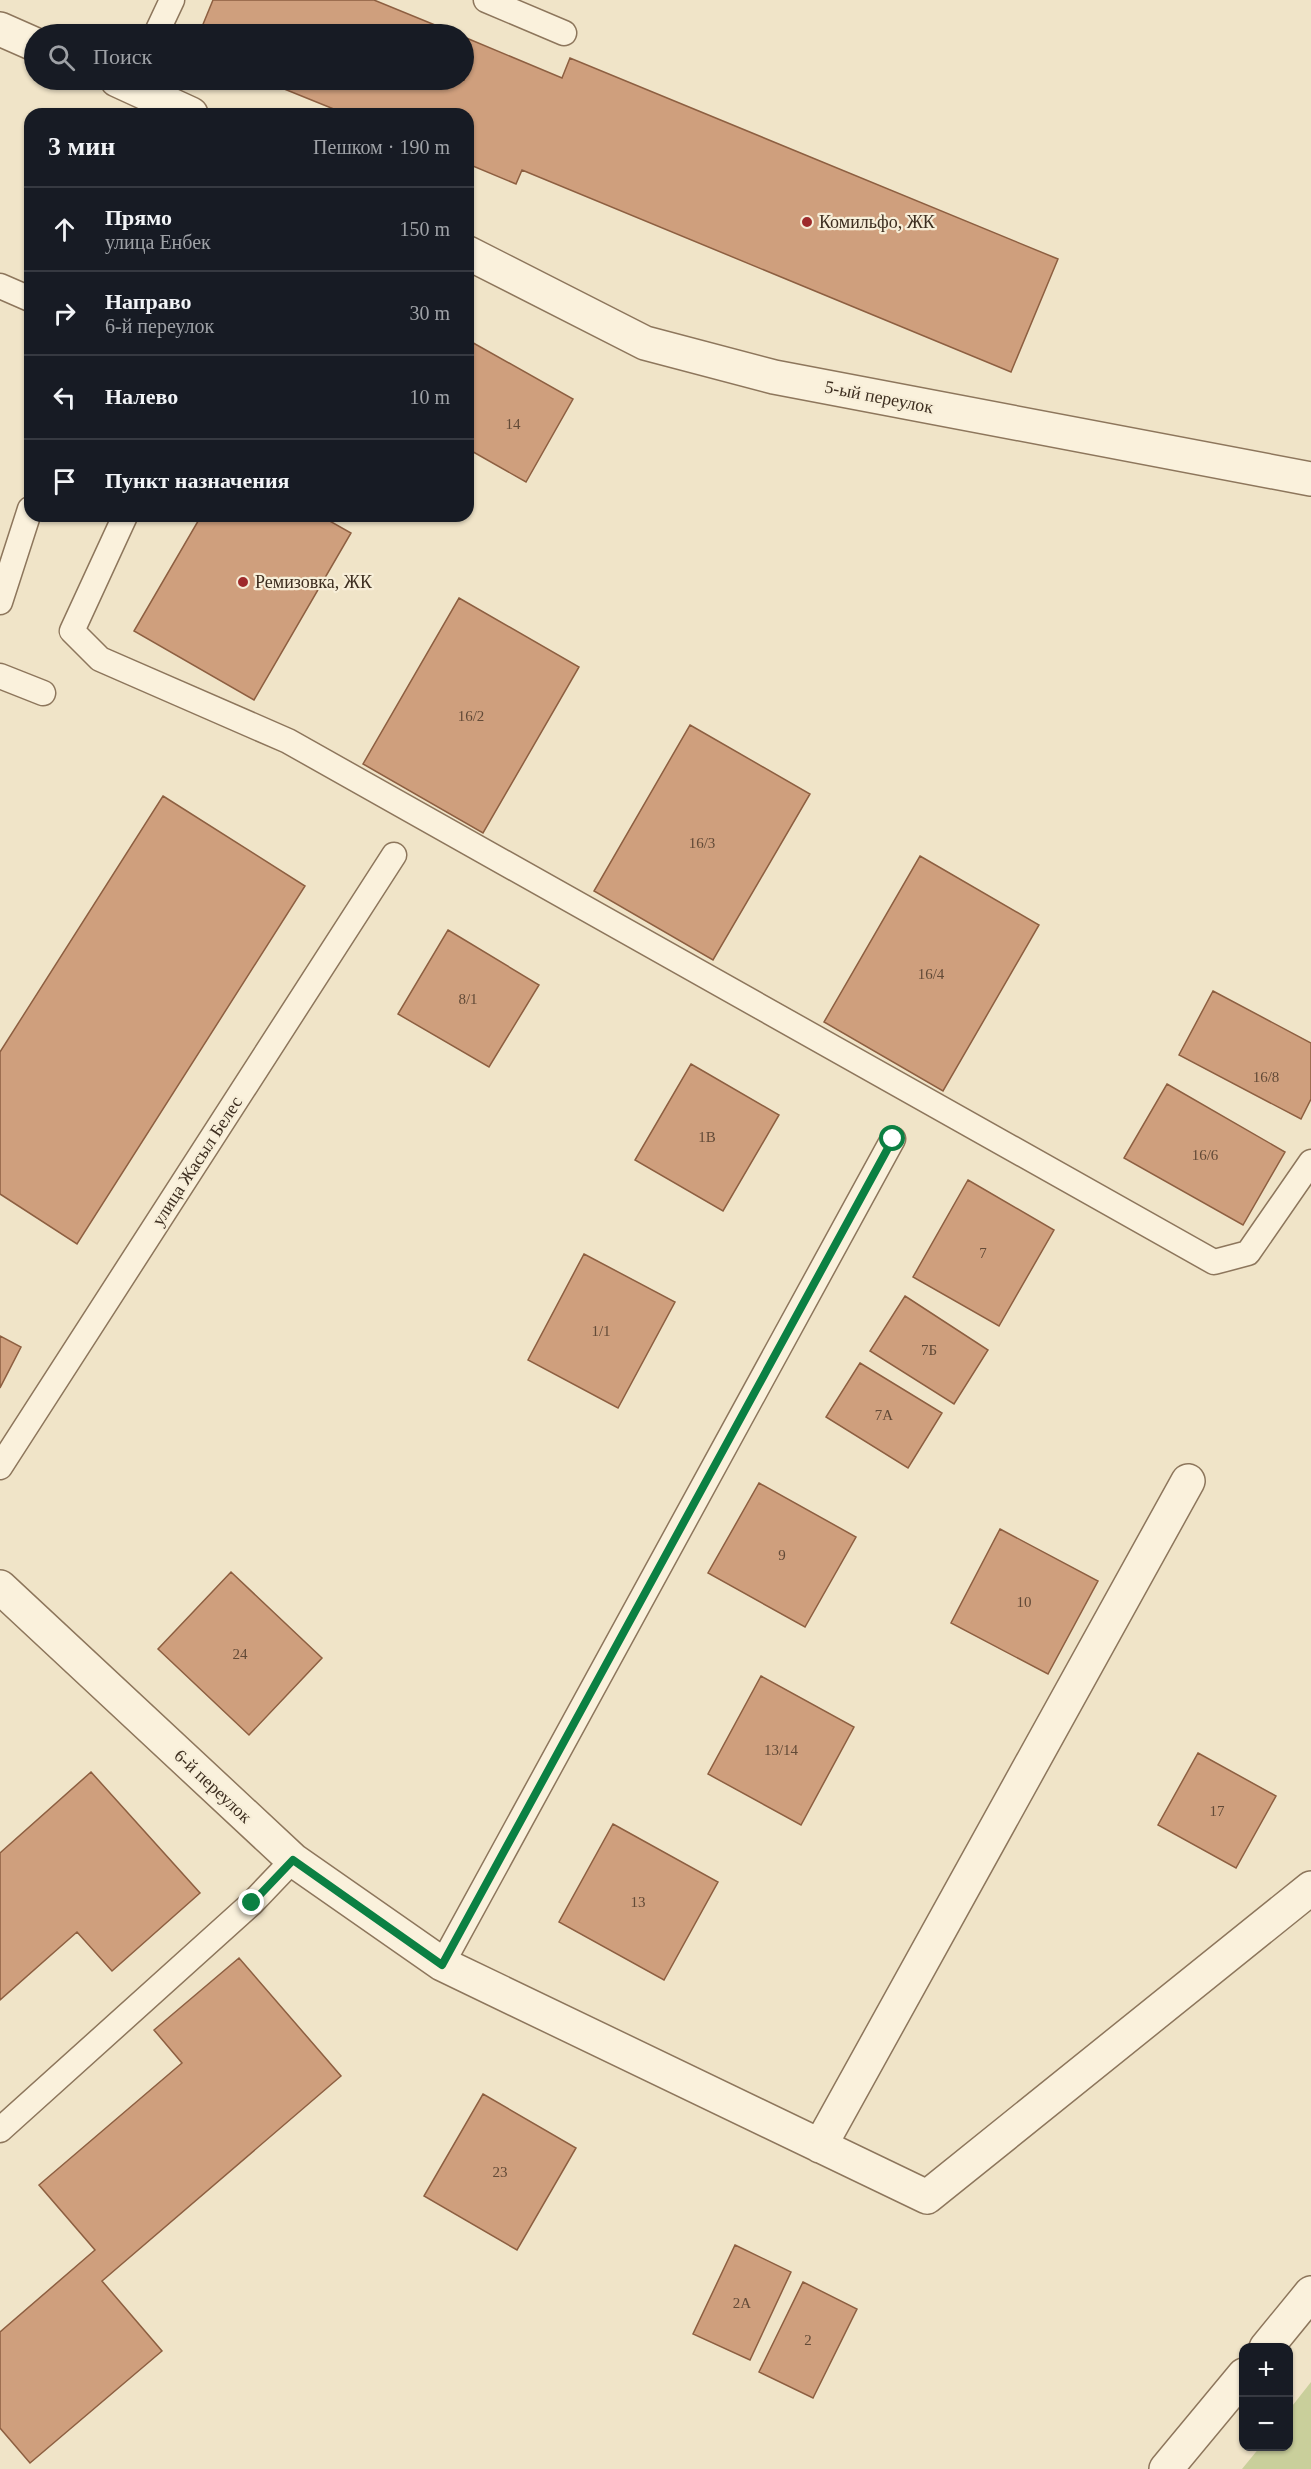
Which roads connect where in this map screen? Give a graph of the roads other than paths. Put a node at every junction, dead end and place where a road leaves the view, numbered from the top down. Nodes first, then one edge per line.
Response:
1 (172, 0) edge
2 (486, 0) edge
3 (161, 24) edge
4 (0, 29) edge
5 (564, 33) dead end
6 (24, 40) edge
7 (144, 90) edge
8 (179, 108) edge
9 (474, 256) edge
10 (0, 286) edge
11 (24, 297) edge
12 (1311, 479) edge
13 (26, 522) edge
14 (122, 522) edge
15 (0, 602) edge
16 (0, 676) edge
17 (43, 693) dead end
18 (394, 855) dead end
19 (893, 1139) dead end
20 (1311, 1162) edge
21 (0, 1467) edge
22 (1188, 1481) dead end
23 (0, 1587) edge
24 (293, 1860) junction
25 (1311, 1888) edge
26 (442, 1965) junction
27 (0, 2130) edge
28 (820, 2146) junction
29 (1311, 2293) edge
30 (1270, 2343) edge
31 (1239, 2381) edge
32 (1166, 2469) edge

1 - 3 lane
2 - 5 lane
4 - 6 street
7 - 8 street
9 - 12 street, 5-ый переулок
10 - 11 lane
13 - 15 lane
14 - 20 lane
16 - 17 lane
18 - 21 lane, улица Жасыл Белес
19 - 26 lane
22 - 28 street
23 - 24 street, 6-й переулок
24 - 26 street, 6-й переулок
24 - 27 lane
25 - 28 street, 6-й переулок
26 - 28 street, 6-й переулок
29 - 30 street
31 - 32 street

